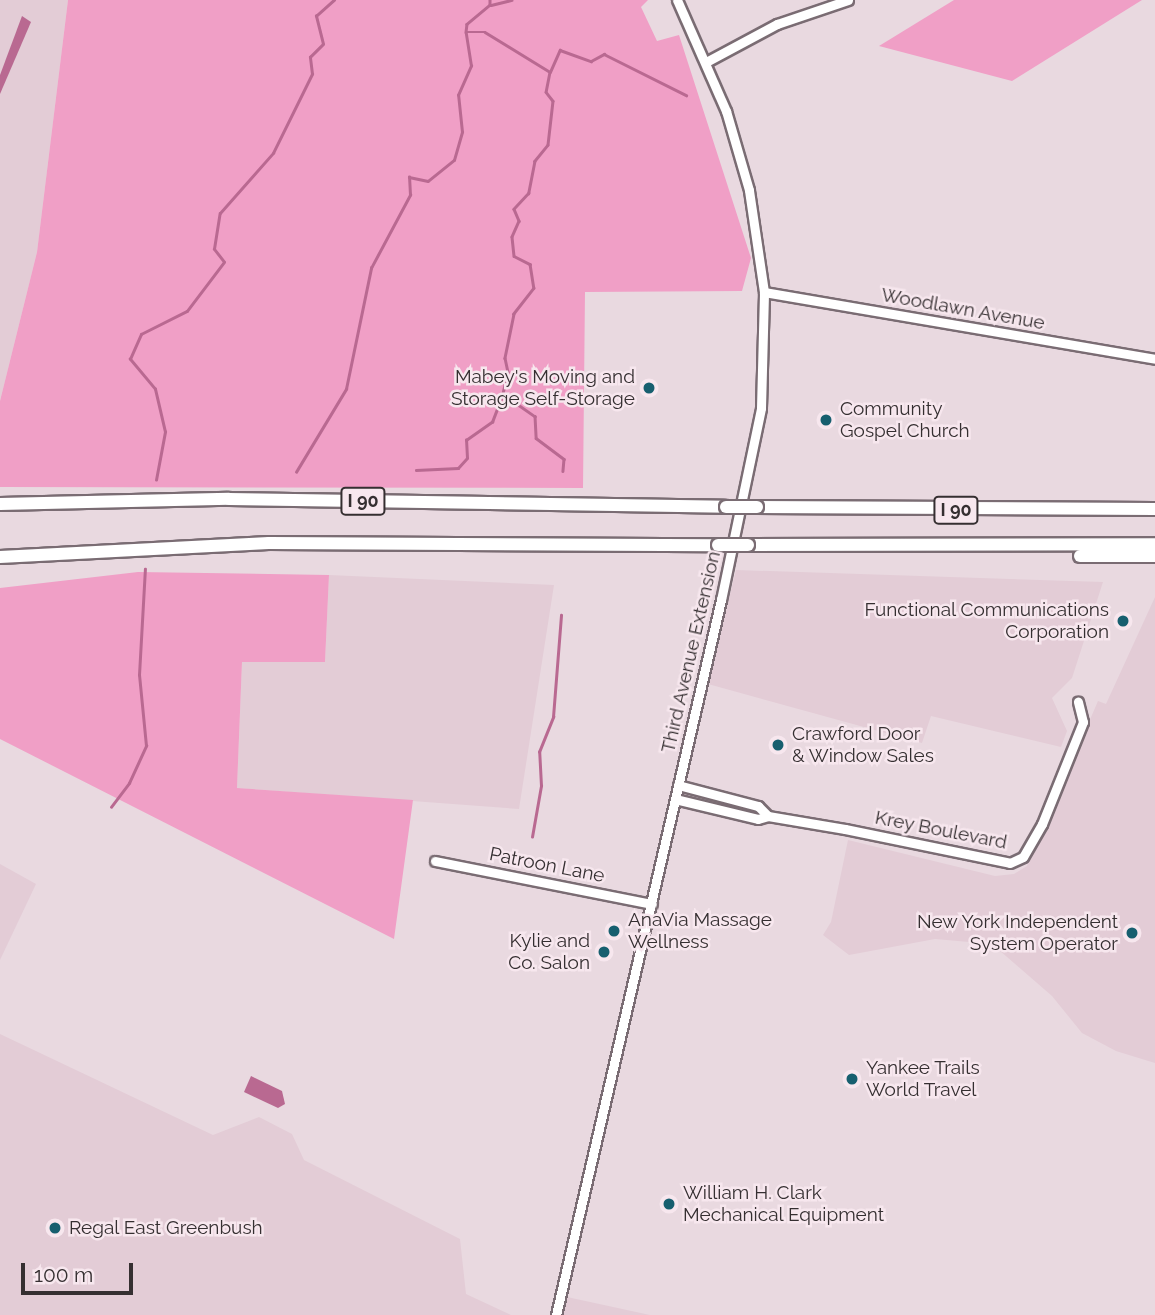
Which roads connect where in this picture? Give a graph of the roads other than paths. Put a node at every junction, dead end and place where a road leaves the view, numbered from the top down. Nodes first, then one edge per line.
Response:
1 (677, 0) edge
2 (848, 0) edge
3 (706, 62) junction
4 (764, 292) junction
5 (1155, 359) edge
6 (0, 504) edge
7 (1155, 509) edge
8 (1155, 544) edge
9 (993, 547) junction
10 (1155, 556) edge
11 (0, 557) edge
12 (1079, 702) dead end
13 (678, 785) junction
14 (675, 799) junction
15 (768, 816) junction
16 (435, 861) dead end
17 (652, 904) junction
18 (556, 1315) edge

1 - 3 street, Third Avenue Extension
2 - 3 street
3 - 4 street, Third Avenue Extension
4 - 5 street, Woodlawn Avenue
4 - 13 street, Third Avenue Extension
6 - 7 highway, I 90, bridge
8 - 9 highway, I 90
9 - 10 highway
9 - 11 highway, I 90, bridge
12 - 15 street, Krey Boulevard
13 - 14 street, Third Avenue Extension
13 - 15 street, Krey Boulevard
14 - 15 street, Krey Boulevard
14 - 17 street, Third Avenue Extension
16 - 17 street, Patroon Lane
17 - 18 street, Third Avenue Extension

